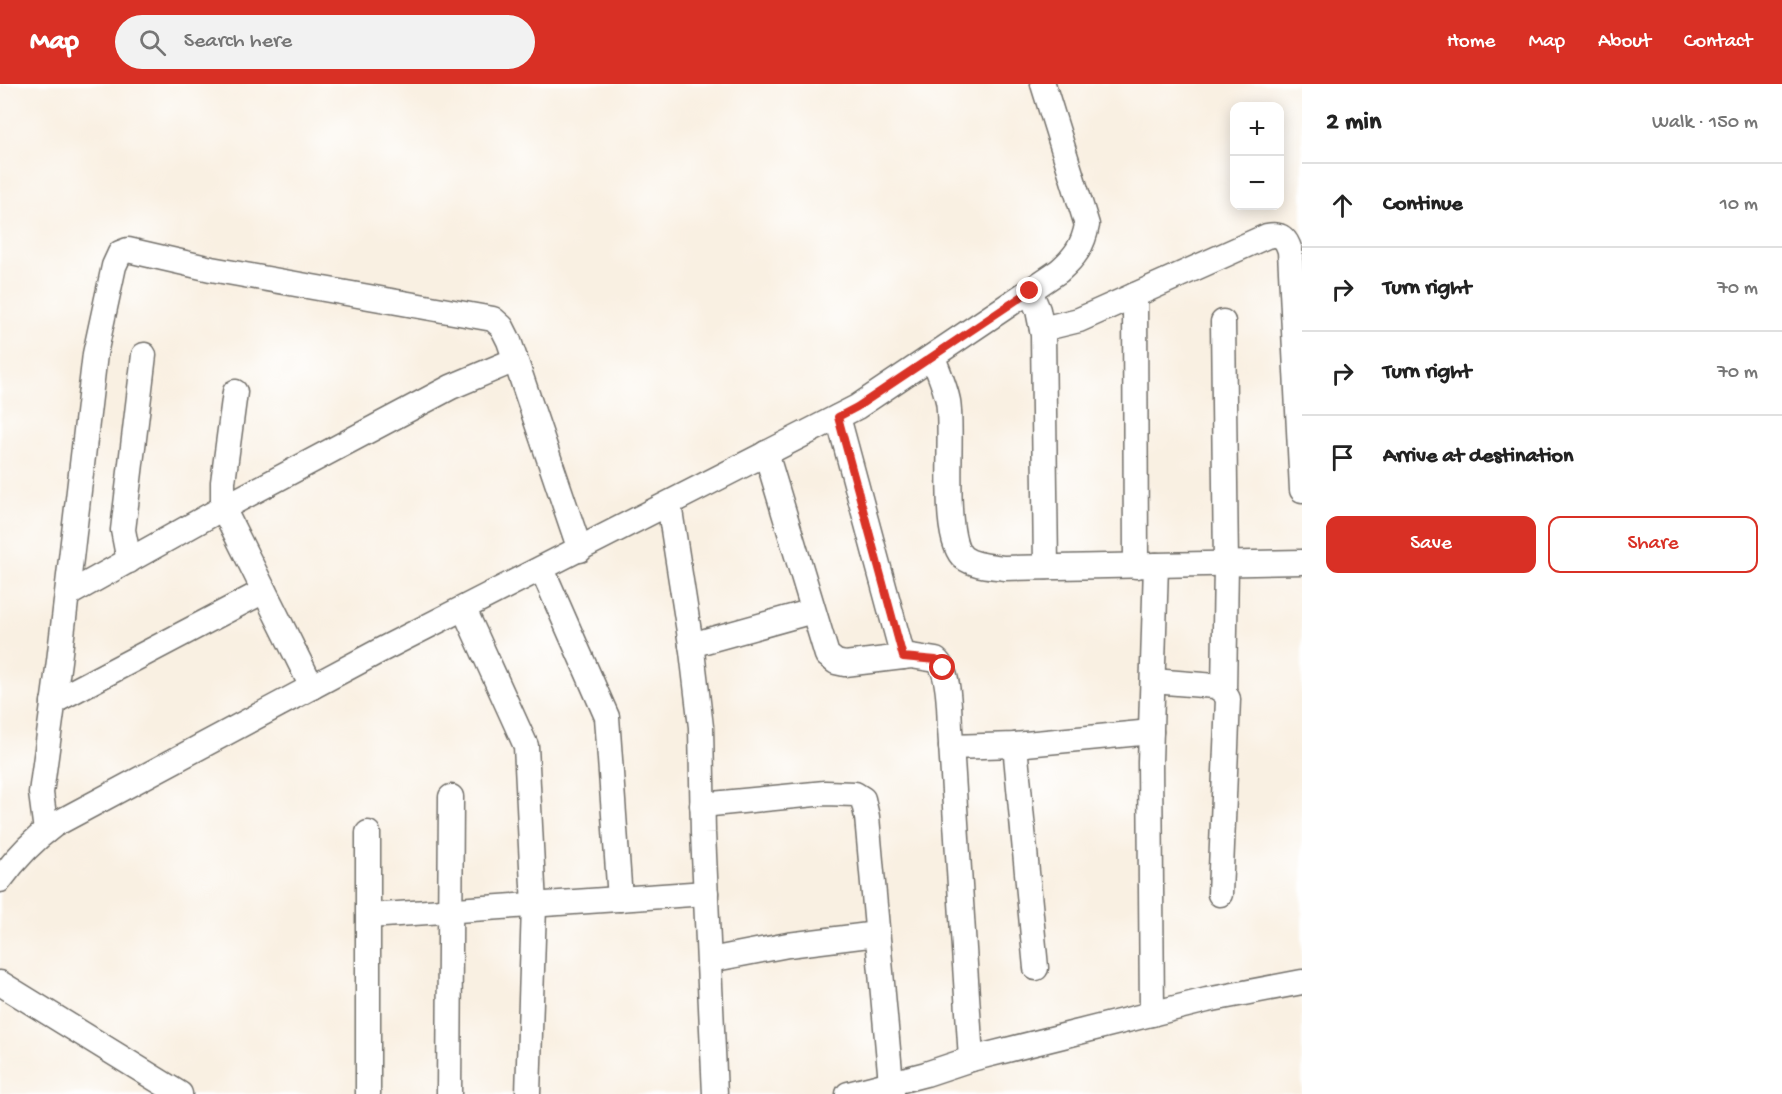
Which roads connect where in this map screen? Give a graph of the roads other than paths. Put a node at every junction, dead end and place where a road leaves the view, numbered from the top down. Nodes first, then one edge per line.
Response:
1 (1043, 84) edge
2 (1030, 291) junction
3 (1135, 295) junction
4 (1223, 322) dead end
5 (1042, 329) junction
6 (144, 355) dead end
7 (933, 357) junction
8 (515, 360) junction
9 (235, 392) dead end
10 (838, 417) junction
11 (766, 453) junction
12 (1302, 490) edge
13 (669, 504) junction
14 (223, 508) junction
15 (580, 550) junction
16 (129, 561) junction
17 (1302, 562) edge
18 (1226, 564) junction
19 (1146, 565) junction
20 (1046, 567) junction
21 (542, 569) junction
22 (264, 591) junction
23 (67, 596) junction
24 (464, 609) junction
25 (813, 611) junction
26 (691, 645) junction
27 (903, 657) junction
28 (1153, 681) junction
29 (312, 687) junction
30 (1224, 692) junction
31 (53, 702) junction
32 (1151, 732) junction
33 (1016, 745) junction
34 (951, 747) junction
35 (452, 796) dead end
36 (702, 805) junction
37 (46, 831) junction
38 (368, 833) dead end
39 (0, 880) edge
40 (706, 893) junction
41 (1220, 894) dead end
42 (620, 899) junction
43 (534, 906) junction
44 (450, 912) junction
45 (369, 916) junction
46 (877, 934) junction
47 (710, 960) junction
48 (1036, 968) dead end
49 (1302, 982) edge
50 (0, 983) edge
51 (1152, 1014) junction
52 (971, 1059) junction
53 (891, 1089) edge
54 (180, 1094) edge
55 (368, 1094) edge
56 (449, 1094) edge
57 (528, 1094) edge
58 (715, 1094) edge
59 (848, 1094) edge

1 - 2 street
2 - 5 street
2 - 7 street
3 - 5 street
3 - 12 street
3 - 19 street
4 - 18 street
5 - 20 street
6 - 16 street
7 - 10 street
7 - 20 street
8 - 14 street
8 - 15 street
8 - 23 street
9 - 14 street
10 - 11 street
10 - 27 street
11 - 13 street
11 - 25 street
13 - 15 street
13 - 26 street
14 - 16 street
14 - 22 street
15 - 21 street
16 - 23 street
17 - 18 street
18 - 19 street
18 - 30 street
19 - 20 street
19 - 28 street
21 - 24 street
21 - 42 street
22 - 29 street
22 - 31 street
23 - 31 street
24 - 29 street
24 - 43 street
25 - 26 street
25 - 27 street
26 - 36 street
27 - 34 street
28 - 30 street
28 - 32 street
29 - 37 street
30 - 41 street
31 - 37 street
32 - 33 street
32 - 51 street
33 - 34 street
33 - 48 street
34 - 52 street
35 - 44 street
36 - 40 street
36 - 46 street
37 - 39 street
38 - 45 street
40 - 42 street
40 - 47 street
42 - 43 street
43 - 44 street
43 - 57 street
44 - 45 street
44 - 56 street
45 - 55 street
46 - 47 street
46 - 53 street
47 - 58 street
49 - 51 street
50 - 54 street
51 - 52 street
52 - 53 street
53 - 59 street

